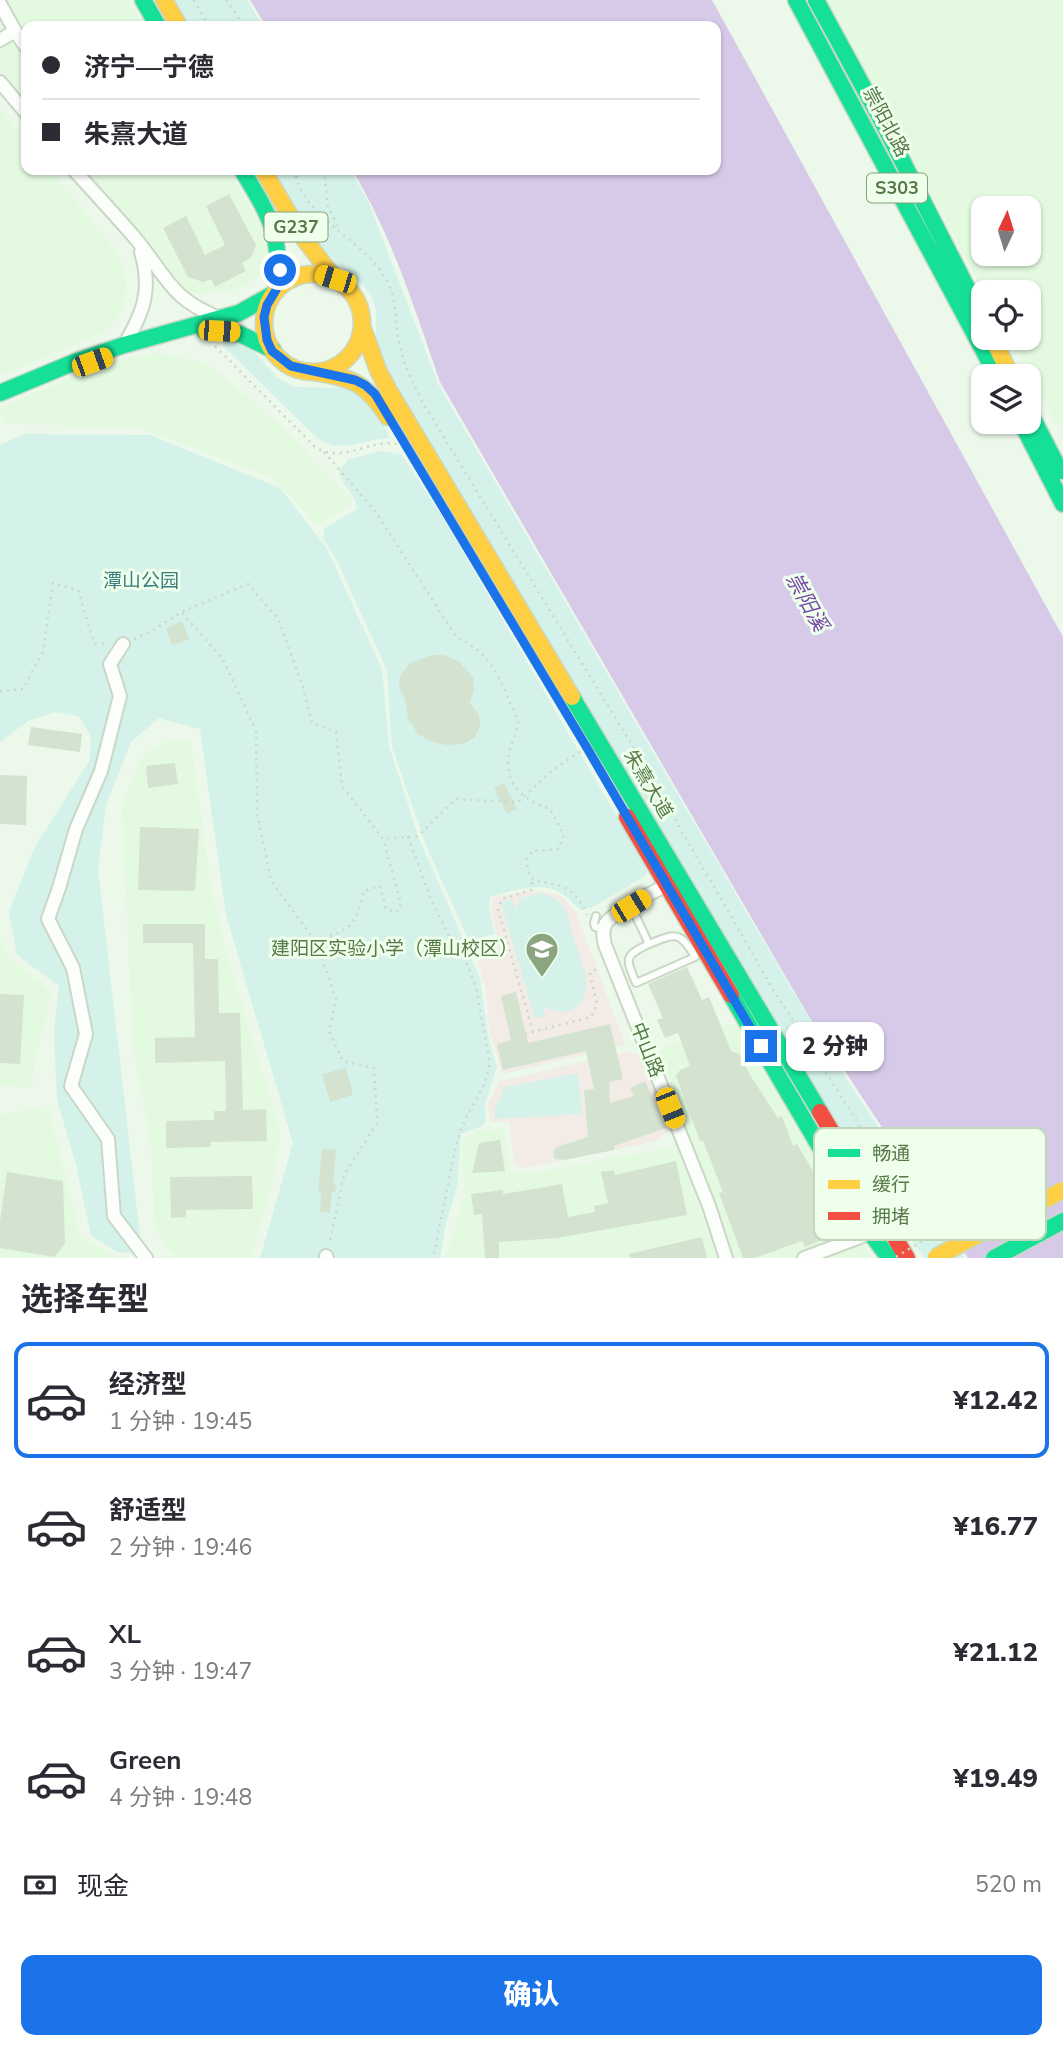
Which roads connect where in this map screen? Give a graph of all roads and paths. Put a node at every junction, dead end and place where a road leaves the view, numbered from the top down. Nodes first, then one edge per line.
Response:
1 (143, 0) edge
2 (164, 0) edge
3 (194, 0) edge
4 (226, 0) edge
5 (796, 0) edge
6 (816, 0) edge
7 (0, 4) edge
8 (155, 21) edge
9 (176, 21) edge
10 (206, 21) edge
11 (241, 21) edge
12 (15, 31) junction
13 (0, 40) edge
14 (21, 40) edge
15 (0, 82) edge
16 (21, 107) edge
17 (79, 175) edge
18 (245, 175) edge
19 (266, 175) edge
20 (294, 175) edge
21 (298, 175) edge
22 (325, 175) edge
23 (297, 181) junction
24 (344, 233) junction
25 (137, 241) junction
26 (335, 279) junction
27 (274, 292) junction
28 (971, 296) edge
29 (223, 319) junction
30 (362, 327) junction
31 (173, 333) junction
32 (124, 345) junction
33 (214, 345) dead end
34 (272, 351) junction
35 (991, 364) edge
36 (314, 372) junction
37 (0, 393) edge
38 (0, 401) edge
39 (1027, 434) edge
40 (1041, 434) edge
41 (406, 446) junction
42 (324, 452) junction
43 (1063, 477) edge
44 (1063, 504) edge
45 (181, 612) junction
46 (123, 644) junction
47 (0, 691) edge
48 (587, 748) junction
49 (525, 796) junction
50 (408, 837) junction
51 (383, 839) junction
52 (533, 880) junction
53 (673, 881) junction
54 (631, 906) junction
55 (590, 923) dead end
56 (316, 942) junction
57 (649, 944) junction
58 (612, 963) junction
59 (533, 1032) junction
60 (526, 1034) dead end
61 (827, 1128) edge
62 (858, 1128) edge
63 (814, 1132) edge
64 (1063, 1190) edge
65 (1046, 1199) edge
66 (1063, 1221) edge
67 (1046, 1230) edge
68 (852, 1240) edge
69 (876, 1240) edge
70 (896, 1240) edge
71 (920, 1240) edge
72 (928, 1240) edge
73 (966, 1240) edge
74 (1028, 1240) edge
75 (937, 1255) edge
76 (327, 1257) edge
77 (146, 1258) edge
78 (433, 1258) edge
79 (726, 1258) edge
80 (804, 1258) edge
81 (889, 1258) edge
82 (894, 1258) edge
83 (907, 1258) edge
84 (994, 1258) edge

1 - 8 main road
2 - 9 main road
3 - 10 path
4 - 11 path
5 - 35 main road, 崇阳北路 / S303
6 - 28 main road, 崇阳北路 / S303
7 - 12 street
12 - 13 street
12 - 14 street
15 - 16 street
17 - 25 street
18 - 27 main road, G237
19 - 26 main road, G237
20 - 23 path
21 - 23 path
22 - 24 path
23 - 24 path
24 - 62 path
25 - 29 street
25 - 32 street
26 - 27 main road
26 - 30 main road, G237
27 - 29 main road
27 - 34 main road, G237
29 - 31 main road
30 - 36 main road
30 - 53 main road, 朱熹大道 / G237
31 - 32 main road
31 - 34 main road
31 - 38 main road
32 - 37 main road
33 - 42 path
34 - 36 main road, G237
36 - 41 main road, 朱熹大道 / G237
39 - 44 main road
40 - 43 main road
41 - 42 path
41 - 48 main road, 朱熹大道 / G237
42 - 49 path
45 - 46 path
45 - 51 path
45 - 56 path
46 - 47 path
46 - 77 street
48 - 49 path
48 - 53 main road, 朱熹大道 / G237
49 - 50 path
49 - 52 path
50 - 51 path
50 - 78 path
51 - 56 path
52 - 55 path
52 - 59 path
53 - 54 street, 中山路
53 - 61 main road, 朱熹大道 / G237
53 - 63 main road, 朱熹大道 / G237
54 - 57 lane
54 - 58 street, 中山路
56 - 76 path
57 - 57 lane
58 - 59 path
58 - 79 street, 中山路
59 - 60 path
64 - 65 main road, bridge
66 - 67 main road
68 - 80 street
69 - 81 main road, 朱熹大道 / G237
70 - 83 main road, 朱熹大道 / G237
71 - 82 path, bridge
72 - 75 path
73 - 75 main road, bridge
74 - 84 main road

